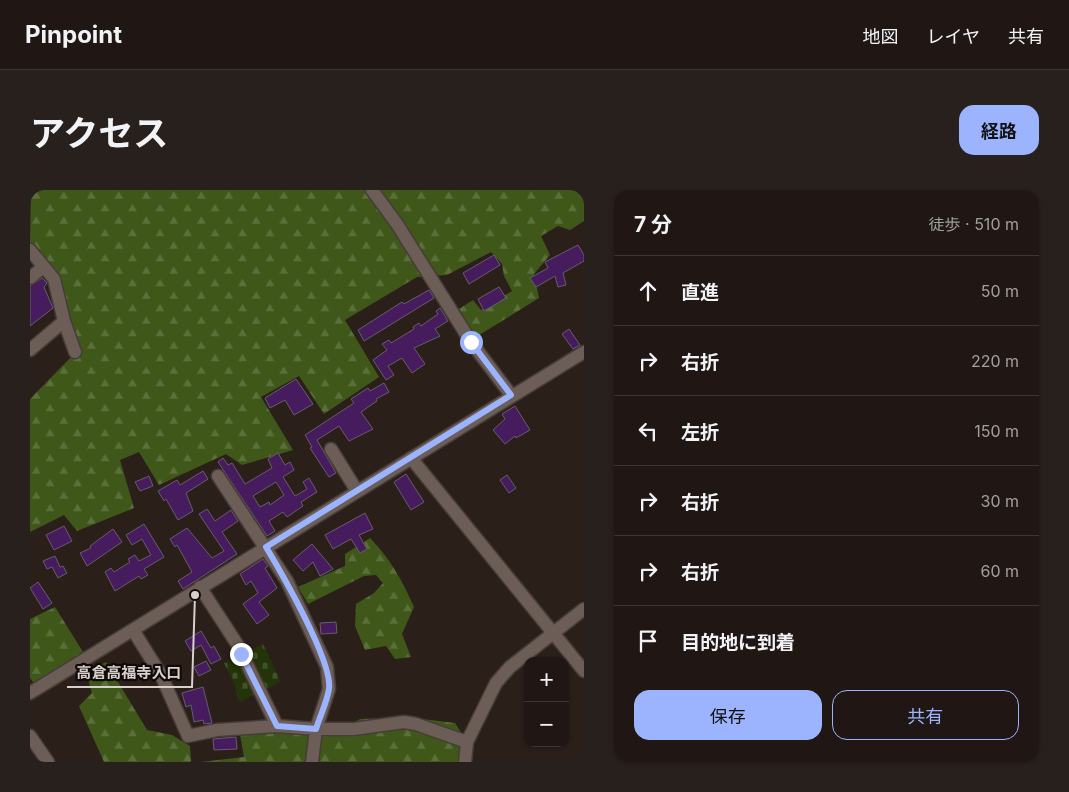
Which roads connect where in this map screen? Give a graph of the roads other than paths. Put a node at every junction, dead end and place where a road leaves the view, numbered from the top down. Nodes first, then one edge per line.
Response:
1 (372, 190) edge
2 (30, 250) edge
3 (43, 266) junction
4 (30, 278) edge
5 (64, 321) junction
6 (30, 350) edge
7 (75, 352) dead end
8 (582, 356) edge
9 (511, 395) junction
10 (331, 449) dead end
11 (411, 458) junction
12 (218, 476) dead end
13 (357, 491) junction
14 (266, 547) junction
15 (200, 587) junction
16 (584, 609) edge
17 (133, 630) junction
18 (552, 633) junction
19 (584, 671) edge
20 (30, 694) edge
21 (277, 726) junction
22 (316, 729) junction
23 (30, 736) edge
24 (467, 742) junction
25 (48, 762) edge
26 (312, 762) edge
27 (465, 762) edge

1 - 9 street
2 - 3 street
3 - 4 street
3 - 5 street
5 - 6 street
5 - 7 street
8 - 9 street
9 - 11 street
10 - 13 street
11 - 13 street
11 - 18 street
12 - 14 street
13 - 14 street
14 - 15 street
14 - 22 street
15 - 17 street
15 - 21 street
16 - 18 street
17 - 20 street
17 - 21 street
18 - 19 street
18 - 24 street
21 - 22 street
22 - 24 street
22 - 26 street
23 - 25 street
24 - 27 street

